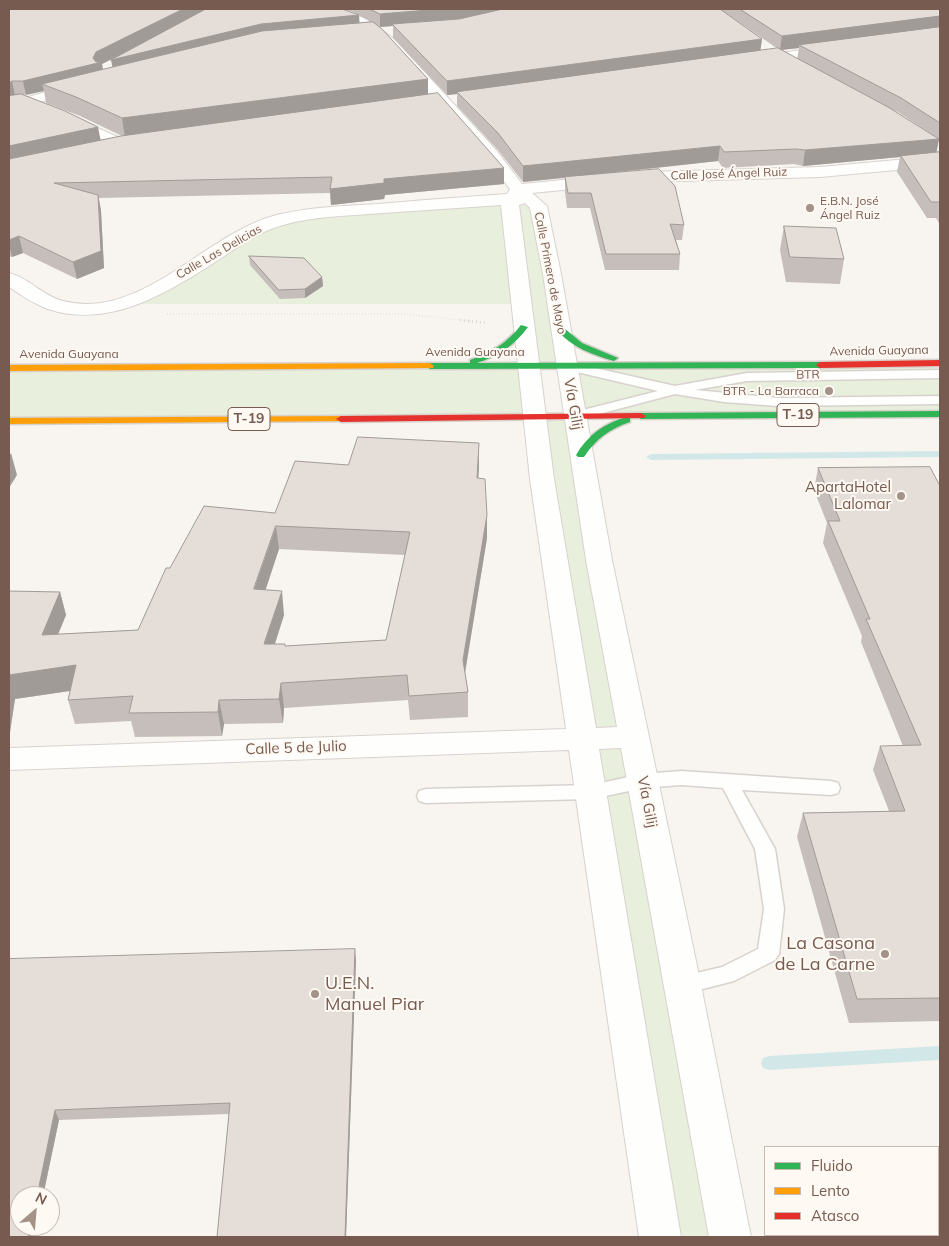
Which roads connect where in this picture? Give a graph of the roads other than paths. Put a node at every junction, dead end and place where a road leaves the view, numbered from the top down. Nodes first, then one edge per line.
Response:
1 (328, 9) edge
2 (395, 32) edge
3 (377, 33) junction
4 (359, 34) edge
5 (759, 44) edge
6 (847, 48) edge
7 (780, 57) junction
8 (742, 62) edge
9 (797, 67) edge
10 (93, 80) edge
11 (13, 100) edge
12 (462, 100) edge
13 (442, 102) junction
14 (423, 105) edge
15 (141, 142) edge
16 (123, 145) junction
17 (100, 149) edge
18 (940, 161) edge
19 (520, 195) junction
20 (9, 279) edge
21 (524, 327) junction
22 (561, 330) junction
23 (940, 363) edge
24 (454, 366) junction
25 (529, 366) junction
26 (567, 366) junction
27 (660, 366) junction
28 (9, 368) edge
29 (940, 374) edge
30 (677, 390) junction
31 (940, 400) edge
32 (940, 414) edge
33 (576, 416) junction
34 (656, 416) junction
35 (490, 417) junction
36 (9, 421) edge
37 (536, 427) junction
38 (582, 456) junction
39 (633, 737) junction
40 (583, 738) junction
41 (9, 759) edge
42 (643, 781) junction
43 (729, 782) junction
44 (831, 788) dead end
45 (591, 792) junction
46 (426, 796) dead end
47 (683, 985) junction
48 (660, 1237) edge
49 (730, 1237) edge

1 - 3 street, Calle Primero de Mayo
2 - 3 street
3 - 4 street
3 - 13 street, Calle Primero de Mayo
5 - 7 street
6 - 7 street
7 - 8 street
7 - 9 street
10 - 11 street
11 - 16 street
12 - 13 street
13 - 14 street
13 - 19 street, Calle Primero de Mayo
15 - 16 street
16 - 17 street
18 - 19 street, Calle José Ángel Ruiz
19 - 20 street, Calle Las Delicias
19 - 21 street, Calle Primero de Mayo
19 - 22 street, Calle Primero de Mayo
21 - 24 highway
21 - 25 street, Calle Primero de Mayo
22 - 26 street, Calle Primero de Mayo
22 - 27 highway
23 - 27 highway, Avenida Guayana
24 - 25 highway, Avenida Guayana
24 - 28 highway, Avenida Guayana
25 - 26 highway, Avenida Guayana
25 - 37 street
26 - 27 highway, Avenida Guayana
26 - 30 lane, BTR
26 - 33 street, Vía Gilij
29 - 30 lane, BTR
30 - 31 lane, BTR
30 - 33 lane, BTR
32 - 34 highway, T-19
33 - 34 highway, T-19
33 - 37 highway, T-19
33 - 38 street, Vía Gilij
34 - 38 highway, T-19
35 - 36 highway, T-19
35 - 37 highway, T-19
35 - 37 highway
37 - 40 street
38 - 39 street, Vía Gilij
39 - 40 street, Calle 5 de Julio
39 - 42 street, Vía Gilij
40 - 41 street, Calle 5 de Julio
40 - 45 street
42 - 43 lane
42 - 45 lane
42 - 47 street, Vía Gilij
43 - 44 lane
43 - 47 lane
45 - 46 lane
45 - 48 street
47 - 49 street, Vía Gilij

